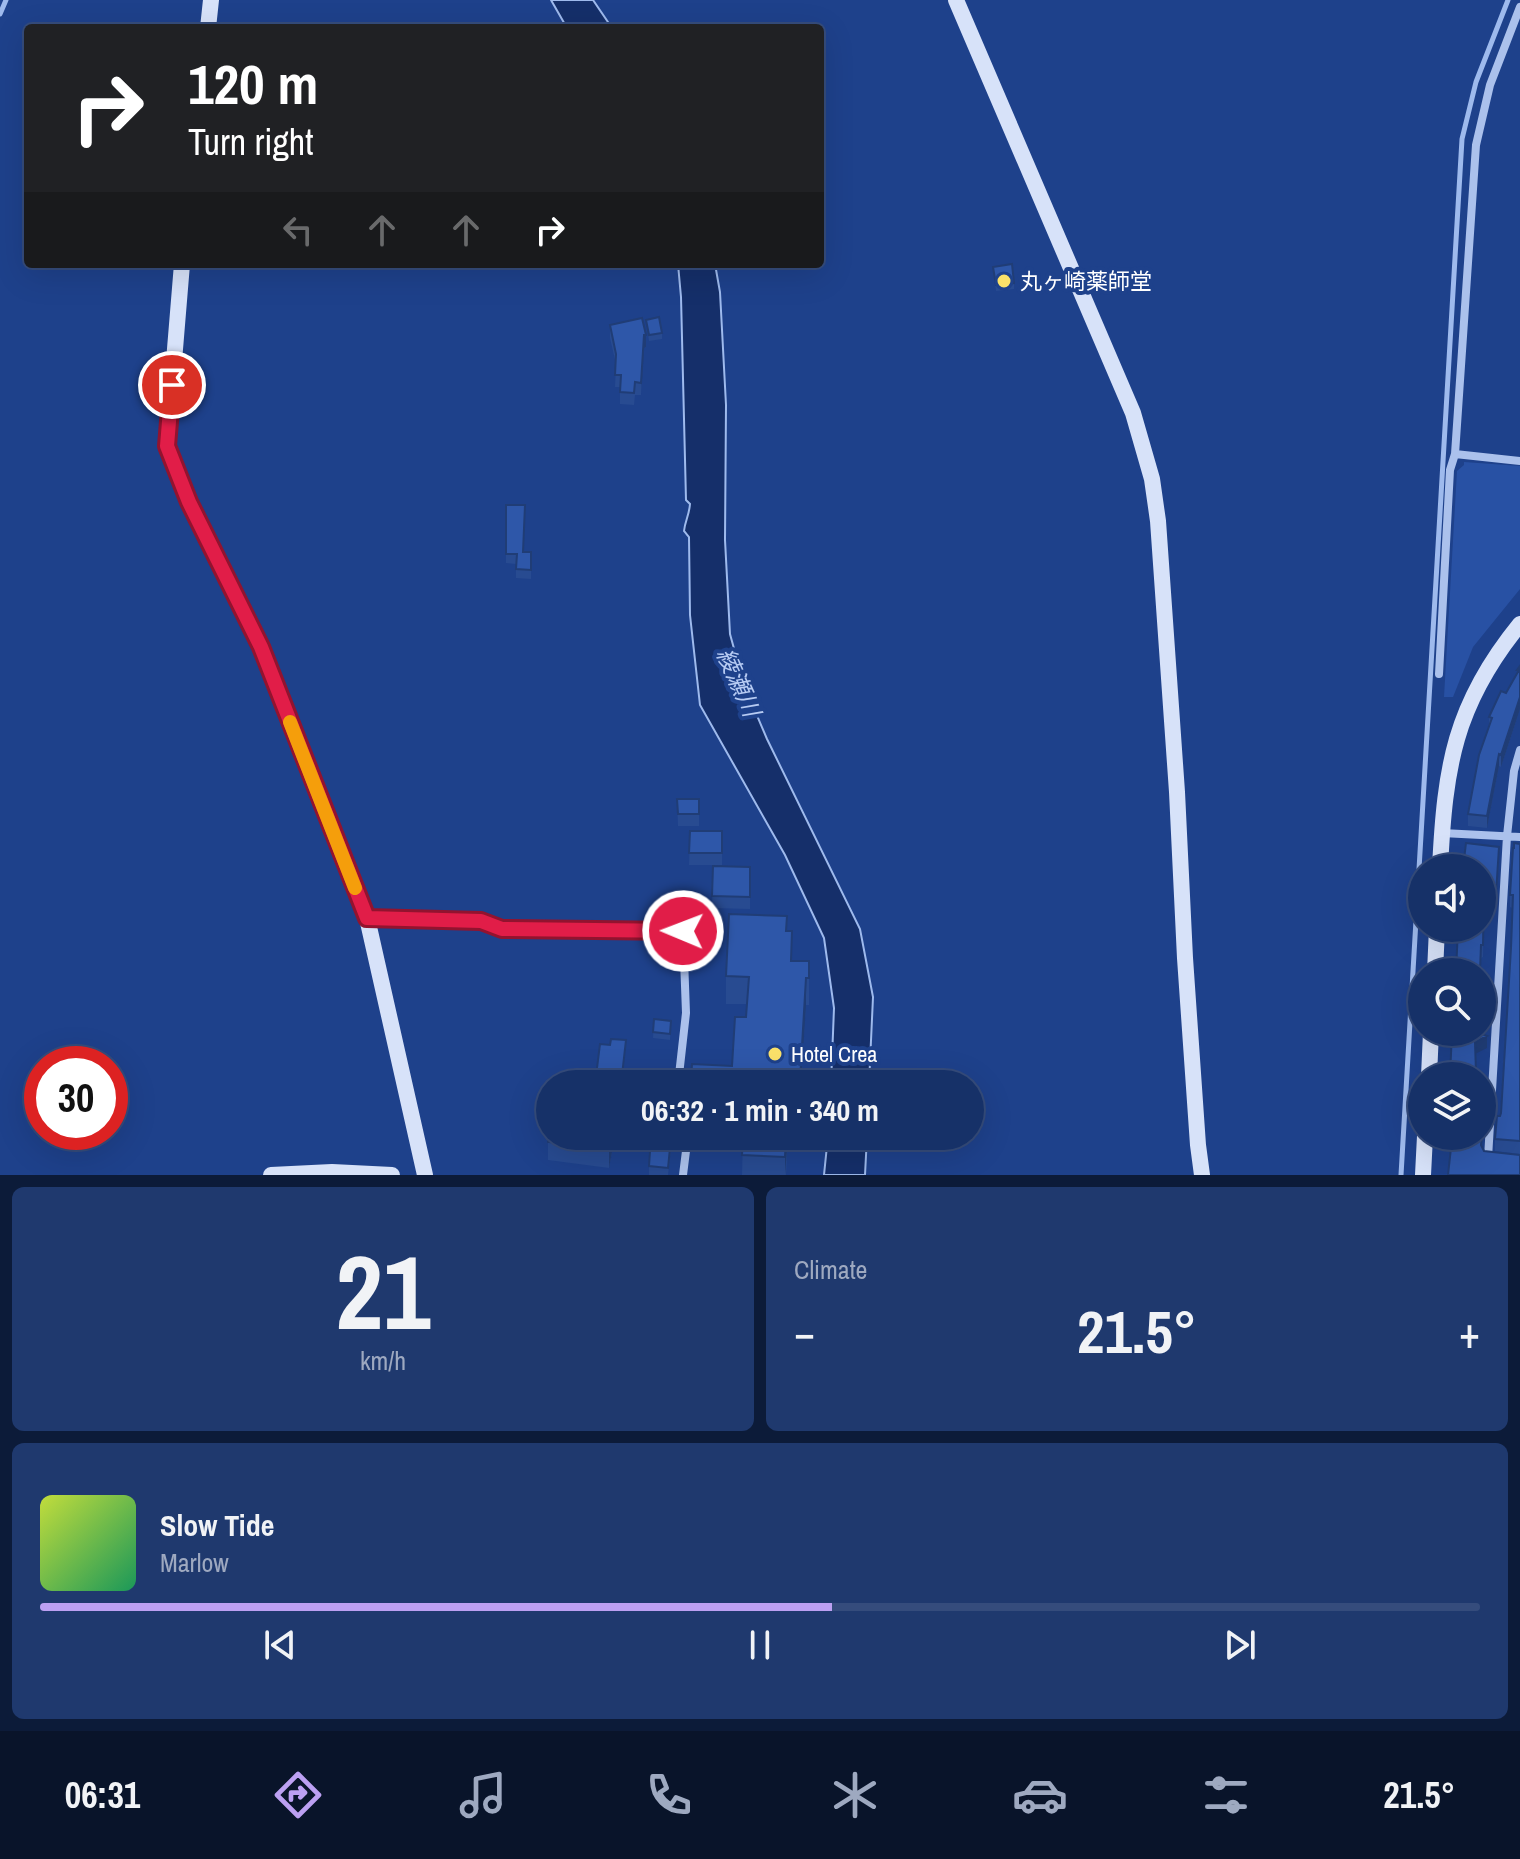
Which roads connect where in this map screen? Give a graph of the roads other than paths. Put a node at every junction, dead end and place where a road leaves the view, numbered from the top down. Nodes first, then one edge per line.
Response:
1 (211, 0) edge
2 (956, 0) edge
3 (1520, 7) edge
4 (208, 24) edge
5 (182, 268) edge
6 (1455, 454) junction
7 (1520, 461) edge
8 (1520, 624) edge
9 (1439, 674) dead end
10 (1520, 750) edge
11 (1442, 833) junction
12 (1507, 836) junction
13 (1520, 837) edge
14 (1441, 854) edge
15 (367, 918) junction
16 (680, 1070) edge
17 (686, 1150) edge
18 (1424, 1150) edge
19 (1504, 1159) edge
20 (271, 1175) edge
21 (392, 1175) edge
22 (425, 1175) edge
23 (683, 1175) edge
24 (1202, 1175) edge
25 (1423, 1175) edge

1 - 4 street
2 - 24 street
3 - 6 street
5 - 15 street
6 - 7 street
6 - 9 street
8 - 11 street
10 - 12 street
11 - 12 street
11 - 14 street
12 - 13 street
12 - 19 street
15 - 16 street
15 - 22 street
17 - 23 street
18 - 25 street
20 - 21 street

